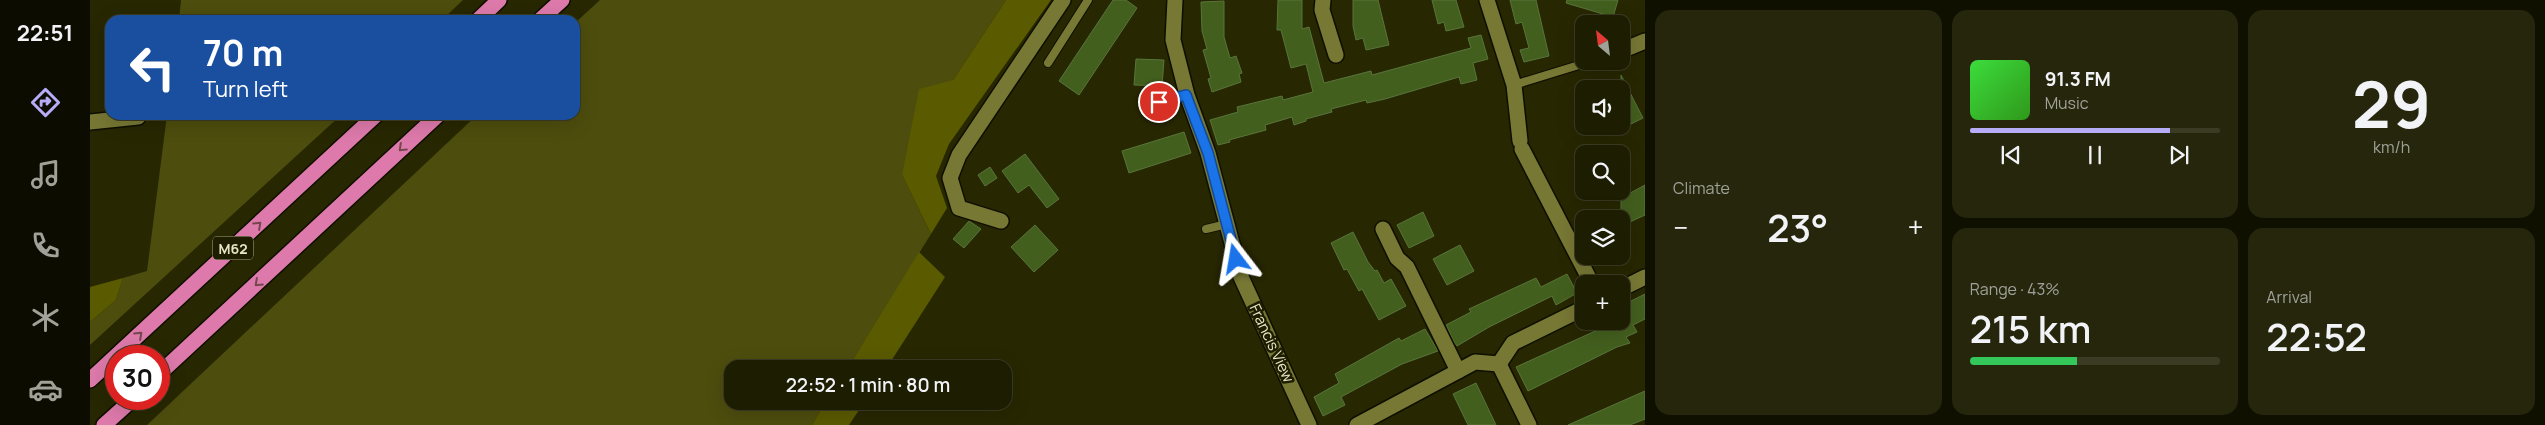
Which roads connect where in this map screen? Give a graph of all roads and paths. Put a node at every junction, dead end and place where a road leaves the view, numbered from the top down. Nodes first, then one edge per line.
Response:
1 (499, 0) edge
2 (562, 0) edge
3 (1063, 0) edge
4 (1088, 0) edge
5 (1175, 0) edge
6 (1323, 0) edge
7 (1487, 0) edge
8 (483, 15) edge
9 (546, 15) edge
10 (1645, 41) edge
11 (1630, 47) edge
12 (1336, 55) dead end
13 (1048, 63) dead end
14 (1575, 66) edge
15 (1514, 85) junction
16 (1186, 95) junction
17 (1146, 105) dead end
18 (109, 120) edge
19 (371, 120) edge
20 (433, 120) edge
21 (90, 122) edge
22 (1001, 221) dead end
23 (1227, 224) junction
24 (1383, 228) dead end
25 (1206, 230) dead end
26 (1587, 275) edge
27 (1645, 277) edge
28 (1630, 284) edge
29 (1575, 312) edge
30 (170, 364) edge
31 (1499, 364) junction
32 (1458, 371) junction
33 (90, 380) edge
34 (120, 410) edge
35 (104, 425) edge
36 (1309, 425) edge
37 (1357, 425) edge
38 (1529, 425) edge

1 - 8 highway
2 - 9 highway
3 - 22 street
4 - 13 lane
5 - 16 street, Francis View
6 - 12 street
7 - 15 street
10 - 11 street
14 - 15 lane
15 - 26 street
16 - 17 lane
16 - 23 street, Francis View
18 - 21 street
33 -> 19 highway, M62
20 -> 30 highway, M62
23 - 25 lane
23 - 36 street, Francis View
24 - 32 street
27 - 28 street
29 - 31 street
31 - 32 street
31 - 38 street
32 - 37 street
34 - 35 highway

